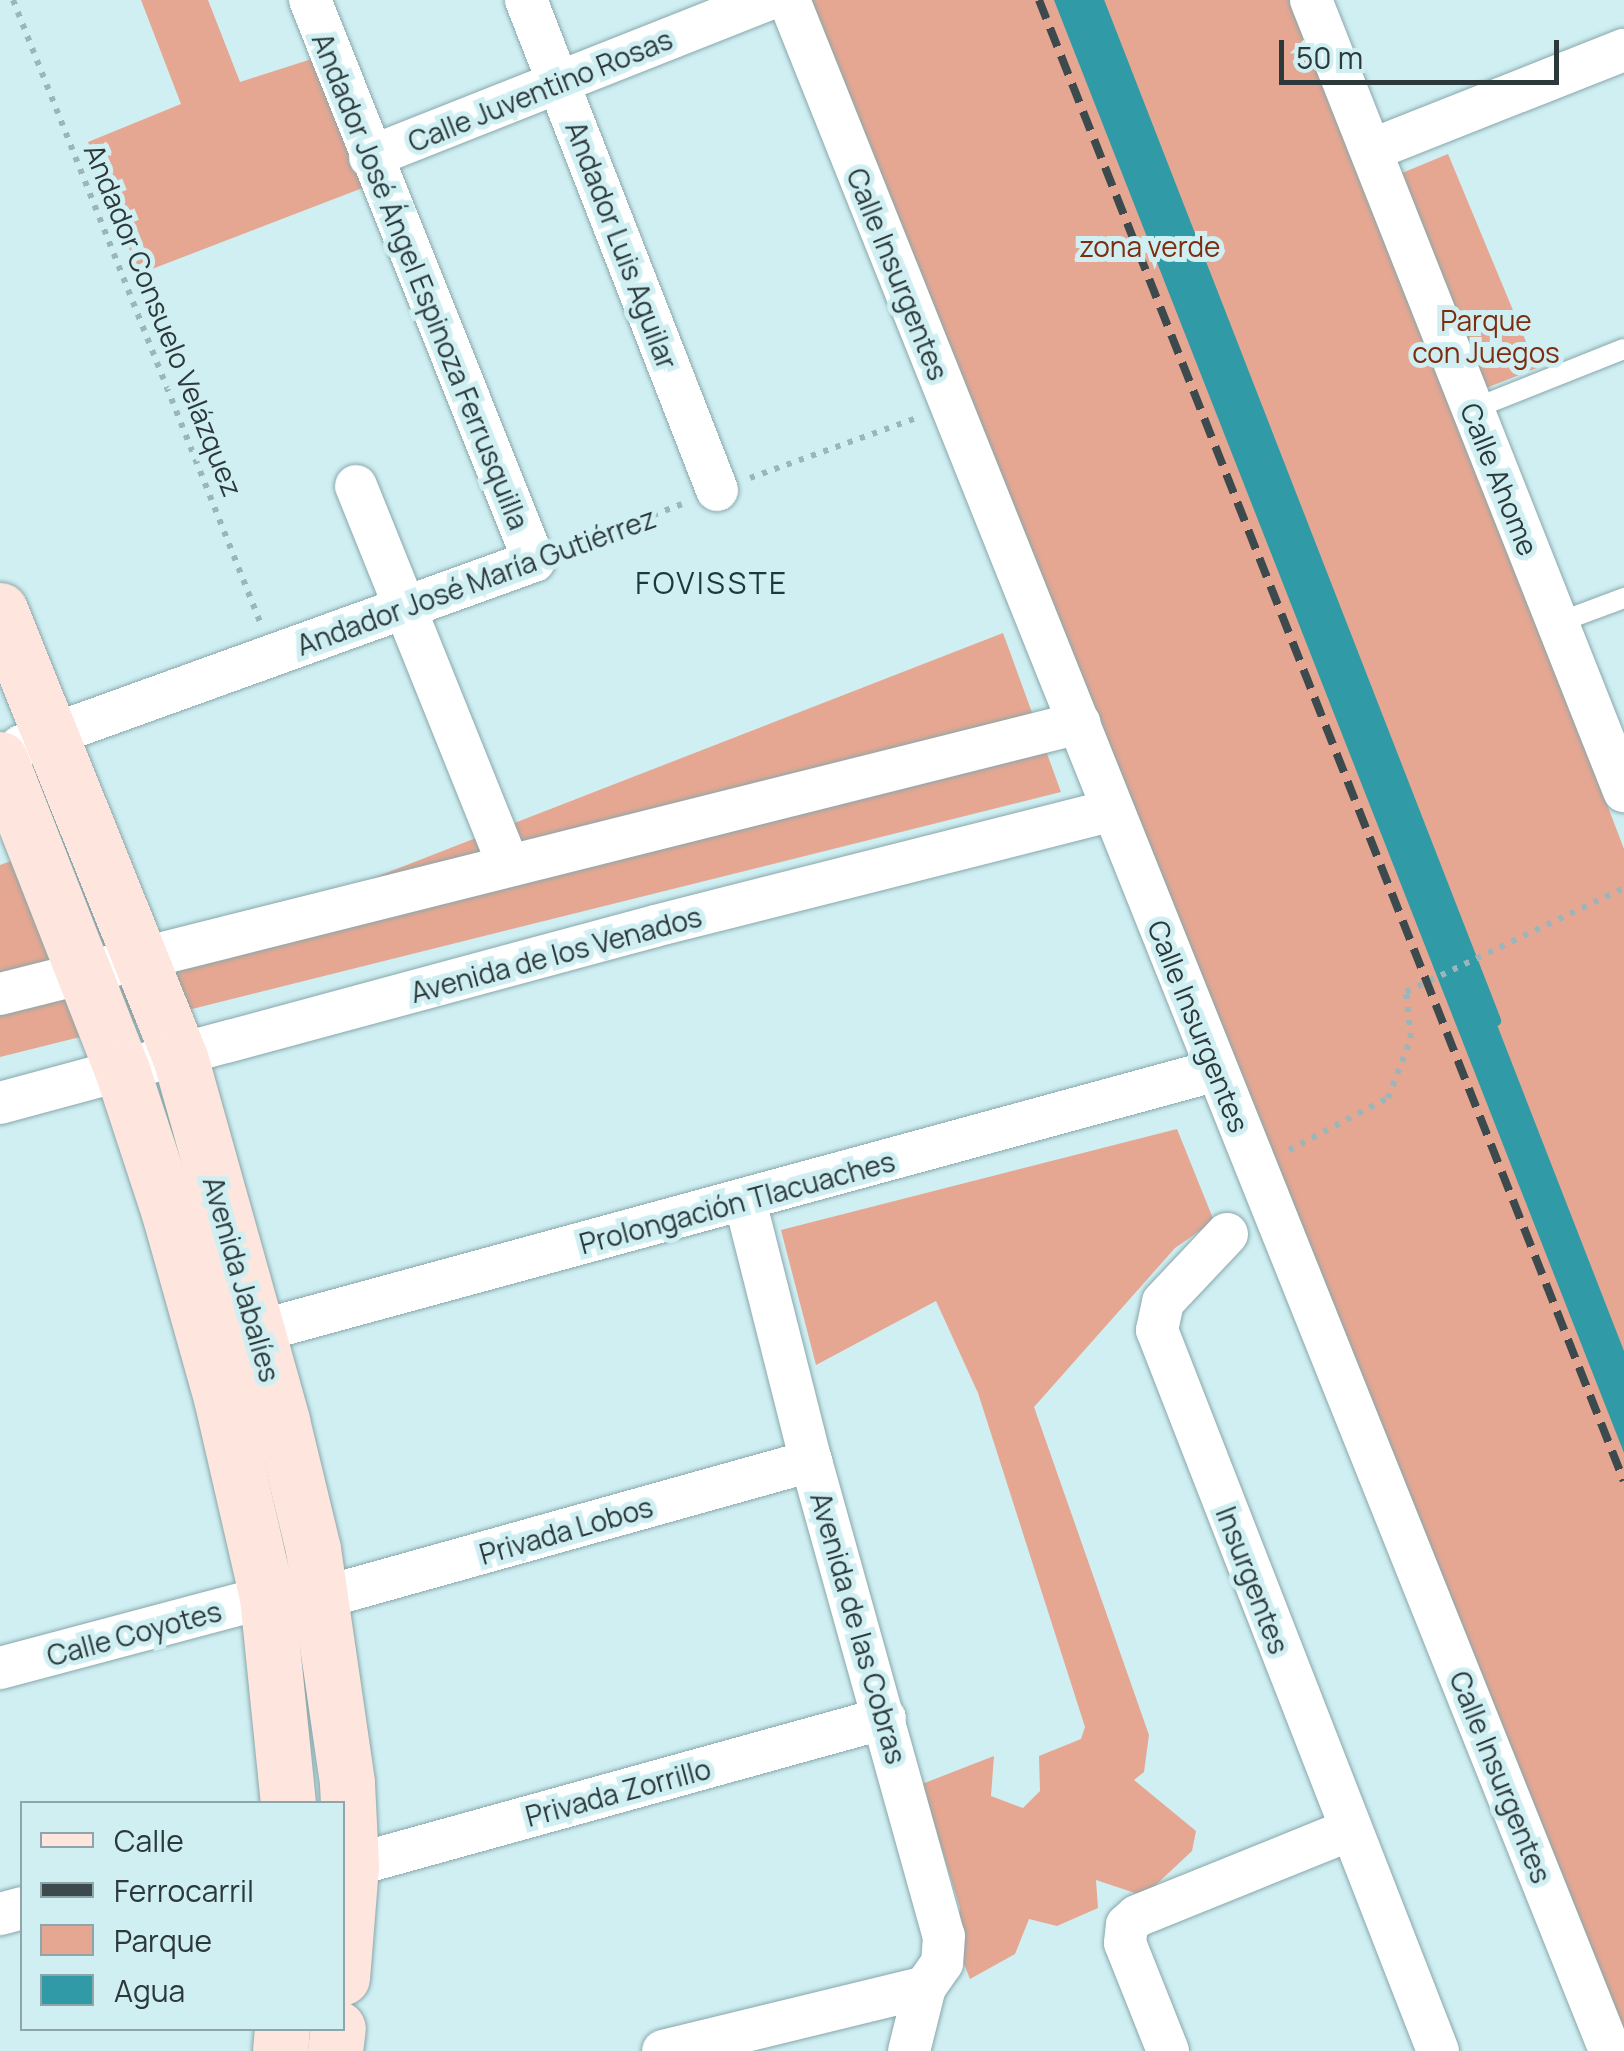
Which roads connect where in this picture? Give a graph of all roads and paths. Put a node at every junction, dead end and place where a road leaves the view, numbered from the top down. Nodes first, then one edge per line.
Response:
1 (13, 0) edge
2 (310, 0) edge
3 (526, 0) edge
4 (766, 0) edge
5 (789, 0) edge
6 (1311, 0) edge
7 (1624, 50) edge
8 (560, 82) junction
9 (1371, 150) junction
10 (370, 157) junction
11 (1624, 349) edge
12 (951, 406) junction
13 (1472, 409) junction
14 (356, 486) dead end
15 (717, 490) junction
16 (534, 562) junction
17 (1624, 598) edge
18 (404, 609) junction
19 (0, 610) edge
20 (1558, 624) junction
21 (273, 656) junction
22 (1078, 724) junction
23 (16, 750) edge
24 (1624, 791) edge
25 (1113, 810) junction
26 (508, 865) junction
27 (1624, 888) edge
28 (138, 956) junction
29 (85, 972) junction
30 (0, 994) edge
31 (180, 1058) junction
32 (122, 1070) junction
33 (1217, 1070) junction
34 (0, 1104) edge
35 (1255, 1165) junction
36 (745, 1202) junction
37 (1227, 1234) dead end
38 (256, 1332) junction
39 (812, 1461) junction
40 (267, 1598) junction
41 (321, 1598) junction
42 (0, 1668) edge
43 (886, 1718) junction
44 (288, 1801) edge
45 (1350, 1830) junction
46 (351, 1866) junction
47 (345, 1941) edge
48 (924, 1986) junction
49 (663, 2051) edge
50 (909, 2051) edge
51 (1168, 2051) edge
52 (1438, 2051) edge
53 (1610, 2051) edge

1 - 21 path, Andador Consuelo Velázquez
2 - 10 street, Andador José Ángel Espinoza Ferrusquilla
3 - 8 street, Andador Luis Aguilar
4 - 8 street, Calle Juventino Rosas
5 - 12 street, Calle Insurgentes
6 - 9 street, Calle Ahome
7 - 9 street
8 - 10 street, Calle Juventino Rosas
8 - 15 street, Andador Luis Aguilar
9 - 13 street, Calle Ahome
10 - 16 street, Andador José Ángel Espinoza Ferrusquilla
11 - 13 lane
12 - 15 path, Andador José María Gutiérrez
12 - 22 street, Calle Insurgentes
13 - 20 street, Calle Ahome
14 - 18 street
15 - 16 path, Andador José María Gutiérrez
16 - 18 street, Andador José María Gutiérrez
17 - 20 lane
18 - 21 street, Andador José María Gutiérrez
18 - 26 street
19 - 23 street, Avenida Jabalíes
20 - 24 street, Calle Ahome
21 - 23 street, Andador José María Gutiérrez
22 - 25 street, Calle Insurgentes
22 - 26 street
23 - 28 street, Avenida Jabalíes
23 - 29 street, Avenida Jabalíes
25 - 31 street, Avenida de los Venados
25 - 33 street, Calle Insurgentes
26 - 28 street
27 - 35 path
28 - 29 street
28 - 31 street, Avenida Jabalíes
29 - 30 street
29 - 32 street, Avenida Jabalíes
31 - 32 street, Avenida de los Venados
31 - 38 street, Avenida Jabalíes
32 - 34 street, Avenida de los Venados
32 - 40 street, Avenida Jabalíes
33 - 35 street, Calle Insurgentes
33 - 36 street, Prolongación Tlacuaches
35 - 53 street, Calle Insurgentes
36 - 38 street, Prolongación Tlacuaches
36 - 39 street, Avenida de las Cobras
37 - 45 street, Insurgentes
38 - 41 street, Avenida Jabalíes
39 - 41 street, Privada Lobos
39 - 43 street, Avenida de las Cobras
40 - 42 street, Calle Coyotes
40 - 44 street, Avenida Jabalíes
41 - 46 street, Avenida Jabalíes
43 - 46 street, Privada Zorrillo
43 - 48 street, Avenida de las Cobras
45 - 51 street
45 - 52 street, Insurgentes
46 - 47 street, Avenida Jabalíes
48 - 49 street
48 - 50 street, Avenida de las Cobras

